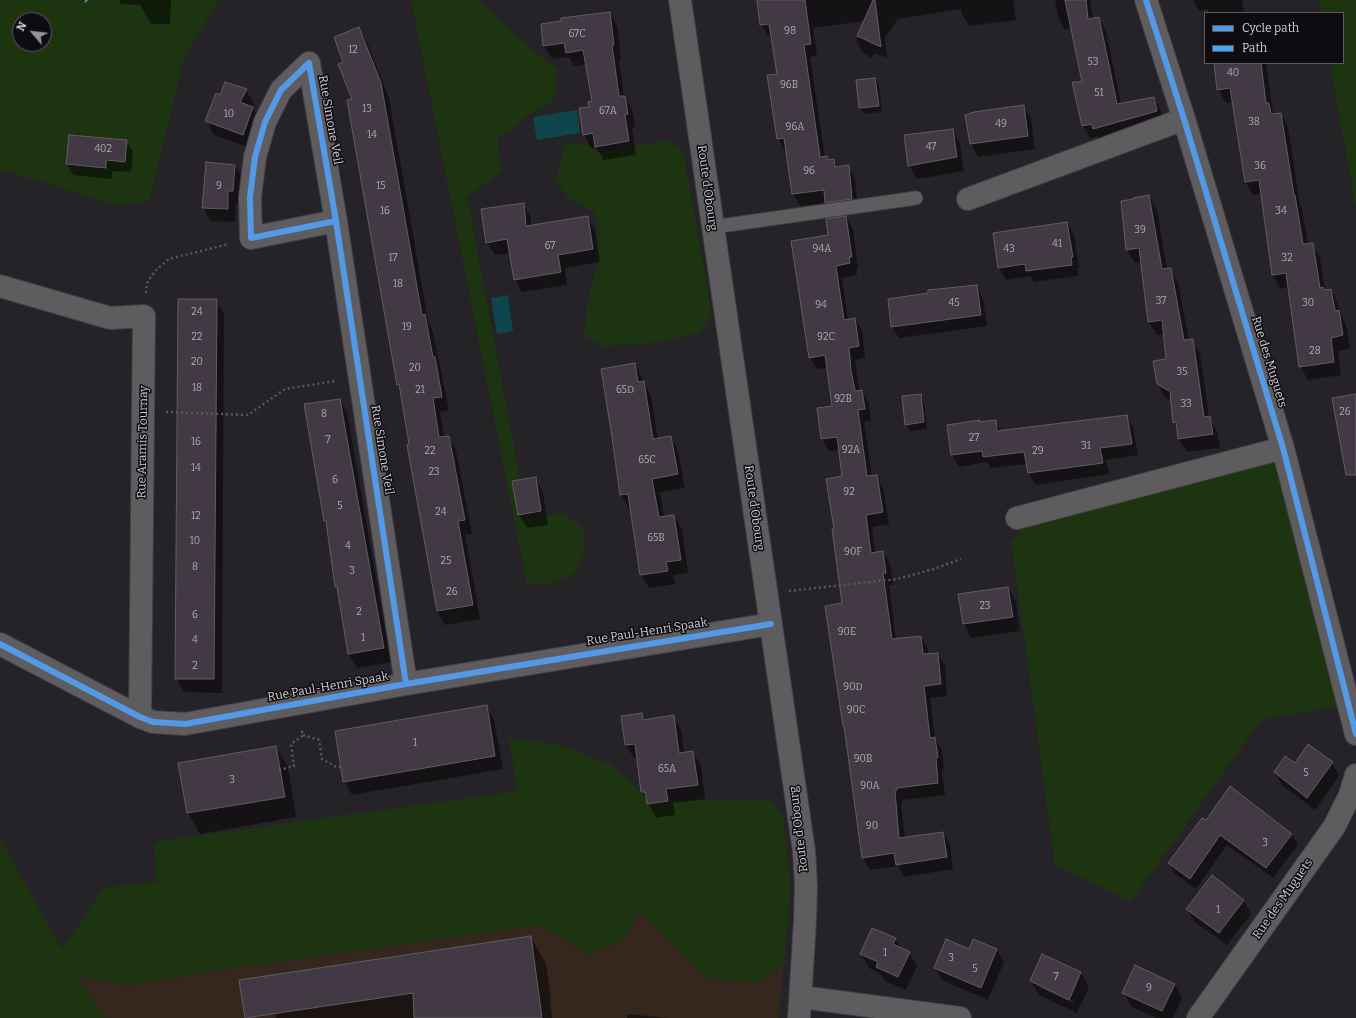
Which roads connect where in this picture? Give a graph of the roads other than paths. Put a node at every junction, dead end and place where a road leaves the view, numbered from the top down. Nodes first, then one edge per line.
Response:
1 (680, 0) edge
2 (1146, 0) edge
3 (1184, 119) junction
4 (916, 198) dead end
5 (968, 199) dead end
6 (336, 221) junction
7 (713, 227) junction
8 (0, 286) edge
9 (1283, 448) junction
10 (1017, 518) dead end
11 (770, 624) junction
12 (0, 644) edge
13 (406, 684) junction
14 (140, 717) junction
15 (1356, 734) edge
16 (1356, 775) edge
17 (800, 1008) edge
18 (960, 1018) edge
19 (1198, 1018) edge

1 - 7 street, Route d'Obourg
2 - 3 street, Rue des Muguets
3 - 5 street
3 - 9 street, Rue des Muguets
4 - 7 lane
6 - 6 street, Rue Simone Veil
6 - 13 street, Rue Simone Veil
7 - 11 street, Route d'Obourg
8 - 14 street, Rue Aramis Tournay
9 - 10 street
9 - 15 street, Rue des Muguets
11 - 13 street, Rue Paul-Henri Spaak
11 - 17 street, Route d'Obourg
12 - 14 street, Rue Paul-Henri Spaak
13 - 14 street, Rue Paul-Henri Spaak
16 - 19 street, Rue des Muguets
17 - 18 street

